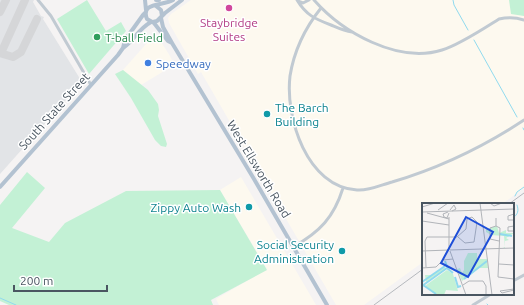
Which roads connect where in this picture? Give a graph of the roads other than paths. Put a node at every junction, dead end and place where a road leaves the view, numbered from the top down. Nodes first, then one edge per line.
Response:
1 (38, 0) edge
2 (145, 0) edge
3 (151, 0) edge
4 (173, 0) edge
5 (182, 0) edge
6 (297, 0) edge
7 (309, 0) edge
8 (314, 0) edge
9 (155, 5) junction
10 (321, 8) junction
11 (146, 11) junction
12 (161, 17) junction
13 (313, 18) junction
14 (524, 20) edge
15 (152, 22) junction
16 (354, 32) junction
17 (172, 43) junction
18 (123, 48) junction
19 (91, 85) junction
20 (524, 120) edge
21 (0, 187) edge
22 (343, 188) junction
23 (293, 247) junction
24 (524, 275) edge
25 (514, 280) edge
26 (489, 295) edge
27 (327, 305) edge
28 (473, 305) edge

1 - 19 street
2 - 11 main road
3 - 9 main road
4 - 9 main road
5 - 12 main road
6 - 7 street
6 - 13 street
8 - 10 street
9 - 11 main road
9 - 12 main road
10 - 13 street
10 - 16 street
11 - 15 main road
11 - 18 main road, South State Street
12 - 15 main road
12 - 17 main road, West Ellsworth Road
13 - 16 street
13 - 22 street
14 - 16 street
15 - 17 main road, West Ellsworth Road
15 - 18 main road, South State Street
17 - 23 main road, West Ellsworth Road
18 - 19 main road, South State Street
19 - 21 main road, South State Street
20 - 22 street
22 - 23 street
23 - 27 main road, West Ellsworth Road
24 - 25 street
26 - 28 street

